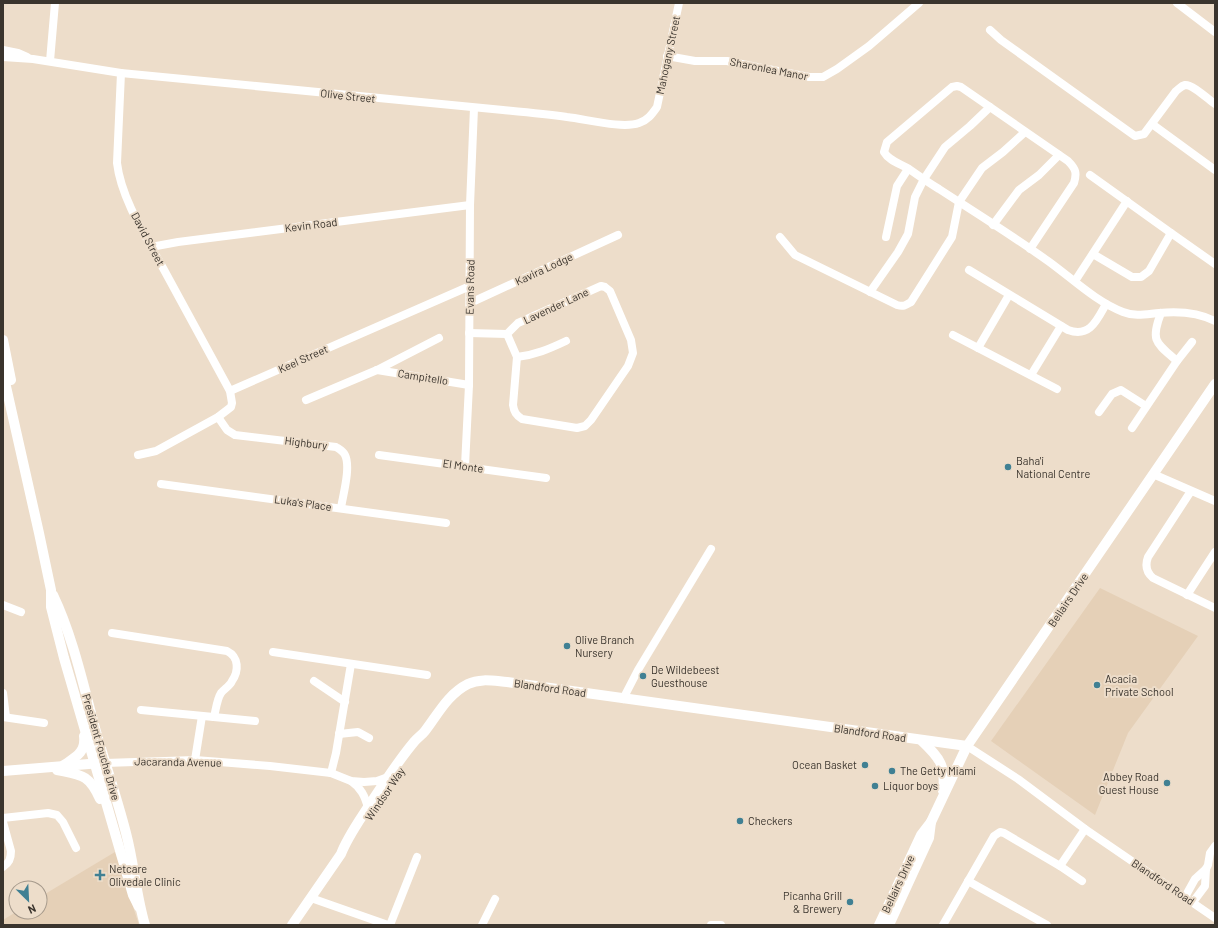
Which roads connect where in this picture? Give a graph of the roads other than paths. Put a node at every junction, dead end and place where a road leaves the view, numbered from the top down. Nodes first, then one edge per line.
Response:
1 (54, 3) edge
2 (679, 3) edge
3 (919, 3) edge
4 (1177, 3) edge
5 (990, 30) dead end
6 (1215, 32) edge
7 (3, 50) edge
8 (667, 56) junction
9 (3, 57) edge
10 (33, 59) junction
11 (50, 62) junction
12 (121, 73) junction
13 (1215, 104) edge
14 (657, 107) joint
15 (990, 107) junction
16 (474, 108) junction
17 (1152, 124) junction
18 (1026, 132) junction
19 (1059, 155) junction
20 (908, 169) junction
21 (1215, 170) edge
22 (1090, 175) dead end
23 (924, 179) junction
24 (1127, 201) junction
25 (959, 202) junction
26 (470, 205) junction
27 (994, 225) junction
28 (1170, 233) junction
29 (618, 235) dead end
30 (780, 237) dead end
31 (886, 237) dead end
32 (151, 247) junction
33 (1030, 249) junction
34 (1093, 254) junction
35 (1215, 264) edge
36 (969, 270) dead end
37 (1075, 281) junction
38 (470, 286) junction
39 (870, 292) junction
40 (1009, 294) junction
41 (470, 303) junction
42 (1106, 304) junction
43 (1161, 313) junction
44 (1215, 321) edge
45 (1061, 326) junction
46 (469, 333) junction
47 (507, 334) junction
48 (953, 334) dead end
49 (439, 338) dead end
50 (3, 340) edge
51 (566, 341) dead end
52 (1192, 342) dead end
53 (978, 348) junction
54 (517, 357) junction
55 (1176, 361) junction
56 (377, 370) junction
57 (3, 373) edge
58 (1031, 375) junction
59 (1215, 384) edge
60 (469, 385) junction
61 (1057, 389) dead end
62 (230, 391) junction
63 (306, 400) dead end
64 (1146, 406) junction
65 (1099, 412) dead end
66 (218, 417) junction
67 (1132, 428) dead end
68 (20, 443) junction
69 (138, 455) dead end
70 (379, 455) dead end
71 (465, 466) junction
72 (1153, 474) junction
73 (546, 478) dead end
74 (161, 484) dead end
75 (1192, 491) junction
76 (1215, 501) edge
77 (341, 508) junction
78 (446, 523) dead end
79 (711, 549) dead end
80 (1215, 552) edge
81 (50, 590) junction
82 (1187, 595) junction
83 (3, 605) edge
84 (1215, 608) edge
85 (21, 612) dead end
86 (112, 633) dead end
87 (273, 652) dead end
88 (351, 664) junction
89 (427, 675) dead end
90 (314, 681) dead end
91 (475, 681) joint
92 (3, 693) edge
93 (623, 699) junction
94 (345, 702) junction
95 (141, 710) dead end
96 (202, 716) junction
97 (5, 717) edge
98 (214, 717) junction
99 (81, 718) junction
100 (255, 721) dead end
101 (44, 723) dead end
102 (424, 732) junction
103 (339, 734) junction
104 (369, 738) dead end
105 (922, 741) junction
106 (967, 746) junction
107 (195, 760) junction
108 (94, 763) junction
109 (104, 763) junction
110 (62, 766) junction
111 (43, 767) junction
112 (3, 771) edge
113 (331, 773) junction
114 (388, 777) junction
115 (351, 780) junction
116 (941, 801) junction
117 (368, 808) junction
118 (3, 818) edge
119 (111, 820) junction
120 (3, 822) edge
121 (931, 822) junction
122 (1085, 829) junction
123 (1215, 846) edge
124 (76, 848) dead end
125 (341, 854) junction
126 (417, 857) dead end
127 (1060, 866) junction
128 (3, 867) edge
129 (1210, 868) edge
130 (1082, 880) dead end
131 (968, 881) junction
132 (1185, 897) junction
133 (311, 898) junction
134 (494, 899) dead end
135 (1193, 902) junction
136 (139, 907) junction
137 (1215, 918) edge
138 (145, 925) edge
139 (292, 925) edge
140 (389, 925) edge
141 (482, 925) edge
142 (711, 925) edge
143 (721, 925) edge
144 (879, 925) edge
145 (888, 925) edge
146 (942, 925) edge
147 (1047, 925) edge

1 - 11 street
2 - 8 street, Mahogany Street
3 - 8 street, Sharonlea Manor
4 - 6 street
5 - 17 street
7 - 10 street, Olive Street
8 - 14 street, Mahogany Street
9 - 10 street, Olive Street
10 - 11 street, Olive Street
11 - 12 street, Olive Street
12 - 16 street, Olive Street
12 - 32 street, David Street
13 - 17 street
14 - 16 street, Olive Street
15 - 18 street
15 - 20 street
15 - 23 street
16 - 26 street, Evans Road
17 - 21 street
18 - 19 street
18 - 25 street
19 - 27 street
19 - 33 street
20 - 23 street
20 - 31 street
22 - 24 street
23 - 25 street
23 - 39 street
24 - 28 street
24 - 34 street
25 - 27 street
25 - 39 street
26 - 32 street, Kevin Road
26 - 38 street, Evans Road
27 - 33 street
28 - 34 street
28 - 35 street
29 - 41 street, Kavira Lodge
30 - 39 street
32 - 62 street, David Street
33 - 37 street
34 - 37 street
36 - 40 street
37 - 42 street
38 - 41 street, Evans Road
38 - 62 street, Keel Street
40 - 45 street
40 - 53 street
41 - 46 street, Evans Road
42 - 43 street
42 - 45 street
43 - 44 street
43 - 55 street
45 - 58 street
46 - 47 street
46 - 60 street, Evans Road
47 - 54 street
47 - 54 street, Lavender Lane
48 - 53 street
49 - 56 street, Campitello
50 - 68 street, President Fouche Drive
51 - 54 street
52 - 55 street
53 - 58 street
55 - 64 street
56 - 60 street, Campitello
56 - 63 street, Campitello
57 - 68 street, President Fouche Drive
58 - 61 street
59 - 72 street, Bellairs Drive
60 - 71 street, Evans Road
62 - 66 street
64 - 65 street
64 - 67 street
66 - 69 street
66 - 77 street, Highbury
68 - 81 street, President Fouche Drive
70 - 71 street, El Monte
71 - 73 street, El Monte
72 - 75 street
72 - 106 street, Bellairs Drive
74 - 77 street, Luka's Place
75 - 76 street
75 - 82 street
77 - 78 street, Luka's Place
79 - 93 street
80 - 82 street
81 - 99 street, President Fouche Drive
81 - 109 street, President Fouche Drive
82 - 84 street
83 - 85 street
86 - 98 street
87 - 88 street
88 - 89 street
88 - 94 street
90 - 94 street
91 - 93 street, Blandford Road
91 - 102 street, Windsor Way
92 - 97 street
93 - 105 street, Blandford Road
94 - 103 street
95 - 96 street
96 - 98 street
96 - 107 street
97 - 101 street
98 - 100 street
99 - 108 street, President Fouche Drive
99 - 110 street
102 - 114 street, Windsor Way
102 - 125 street, Windsor Way
103 - 104 street
103 - 113 street
105 - 106 street, Blandford Road
105 - 116 street
106 - 116 street, Bellairs Drive
106 - 122 street, Blandford Road
107 - 109 street, Jacaranda Avenue
107 - 113 street, Jacaranda Avenue
108 - 109 street, Jacaranda Avenue
108 - 110 street, Jacaranda Avenue
108 - 119 street, President Fouche Drive
109 - 136 street, President Fouche Drive
110 - 111 street, Jacaranda Avenue
111 - 112 street, Jacaranda Avenue
111 - 119 street
113 - 115 street, Jacaranda Avenue
114 - 115 street, Jacaranda Avenue
114 - 117 street, Windsor Way
115 - 117 street
116 - 121 street, Bellairs Drive
117 - 125 street, Windsor Way
118 - 124 street
119 - 136 street, President Fouche Drive
120 - 128 street
121 - 144 street, Bellairs Drive
121 - 145 street, Bellairs Drive
122 - 127 street
122 - 132 street, Blandford Road
123 - 129 street
125 - 133 street, Windsor Way
126 - 140 street
127 - 130 street
127 - 131 street
129 - 132 street
129 - 135 street
131 - 146 street
131 - 147 street
132 - 135 street, Blandford Road
133 - 139 street, Windsor Way
133 - 140 street
134 - 141 street
135 - 137 street, Blandford Road
136 - 138 street, President Fouche Drive
142 - 143 street

